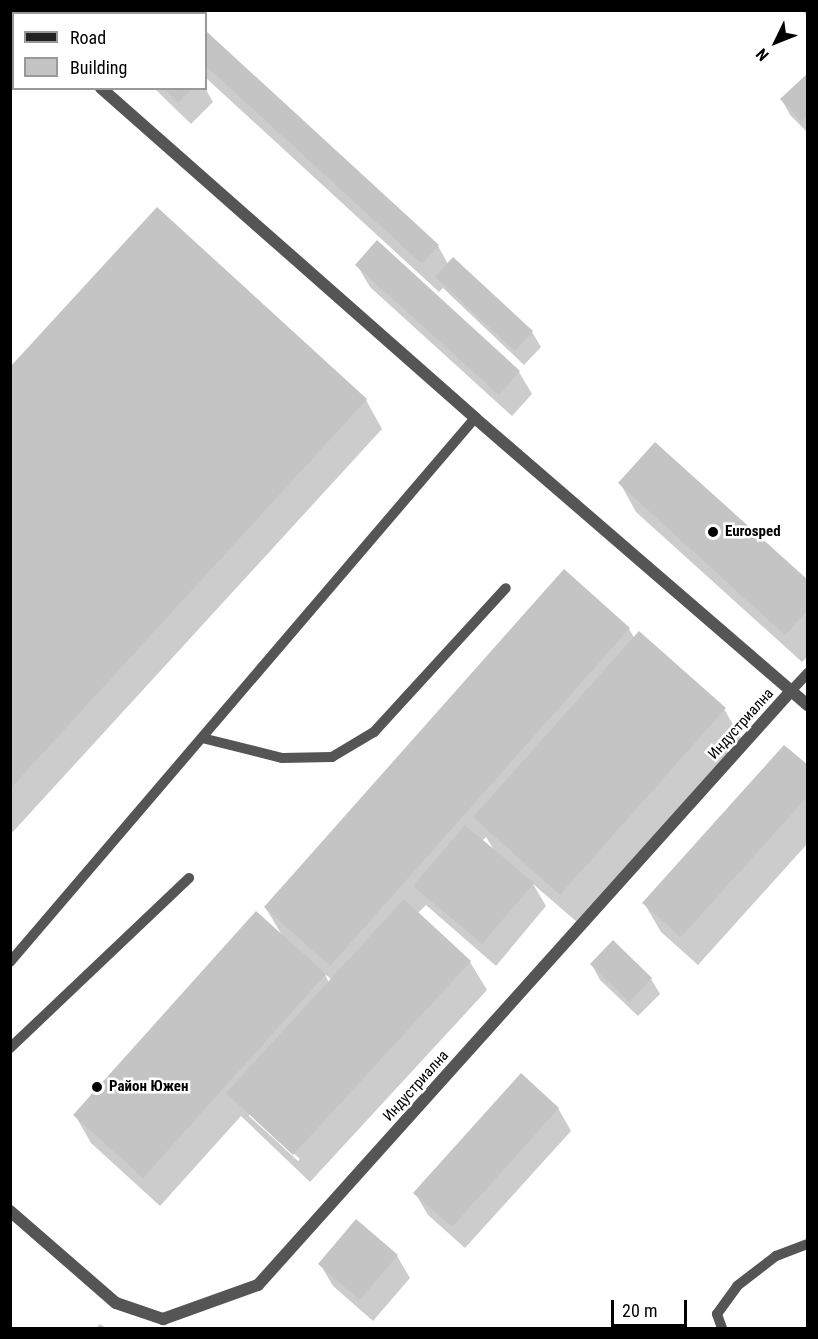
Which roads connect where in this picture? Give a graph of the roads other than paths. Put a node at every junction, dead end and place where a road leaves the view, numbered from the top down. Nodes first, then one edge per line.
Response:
1 (103, 90) edge
2 (476, 418) junction
3 (506, 588) dead end
4 (807, 673) edge
5 (791, 691) junction
6 (807, 705) edge
7 (202, 738) junction
8 (189, 878) dead end
9 (10, 963) edge
10 (10, 1048) edge
11 (10, 1211) edge
12 (807, 1244) edge
13 (722, 1329) edge

1 - 2 street
2 - 5 street
2 - 7 lane
3 - 7 lane
4 - 5 lane
5 - 6 street
5 - 11 street, Индустриална
7 - 9 lane
8 - 10 lane
12 - 13 lane

